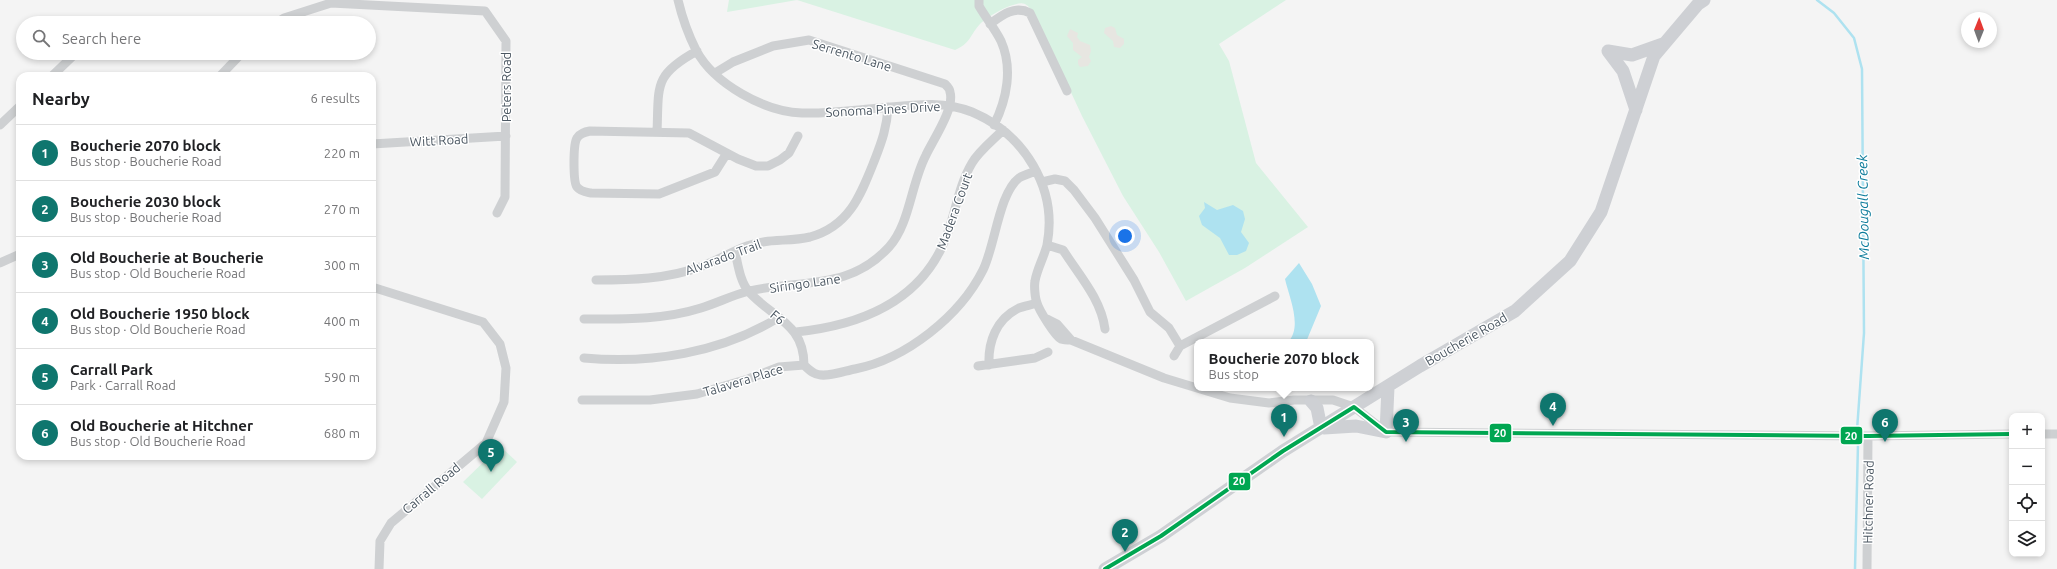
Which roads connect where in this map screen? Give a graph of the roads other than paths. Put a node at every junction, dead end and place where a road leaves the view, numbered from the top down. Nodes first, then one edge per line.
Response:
1 (678, 0) edge
2 (979, 0) edge
3 (1704, 0) edge
4 (291, 16) edge
5 (990, 24) junction
6 (1665, 43) junction
7 (697, 51) junction
8 (69, 60) edge
9 (235, 60) edge
10 (56, 72) edge
11 (224, 72) edge
12 (715, 73) junction
13 (1067, 91) dead end
14 (950, 106) junction
15 (888, 107) junction
16 (16, 110) edge
17 (1636, 110) junction
18 (0, 125) edge
19 (994, 125) junction
20 (1003, 130) junction
21 (657, 132) junction
22 (506, 136) junction
23 (798, 136) dead end
24 (376, 144) edge
25 (727, 153) junction
26 (1036, 171) junction
27 (1042, 182) junction
28 (497, 213) dead end
29 (1047, 245) junction
30 (734, 252) junction
31 (16, 256) edge
32 (0, 263) edge
33 (596, 280) dead end
34 (376, 288) edge
35 (748, 291) junction
36 (1275, 296) dead end
37 (1037, 303) junction
38 (778, 318) junction
39 (584, 319) dead end
40 (1105, 329) dead end
41 (796, 332) junction
42 (1180, 346) junction
43 (1048, 352) dead end
44 (1174, 356) dead end
45 (584, 358) dead end
46 (804, 365) junction
47 (990, 365) junction
48 (978, 366) dead end
49 (1194, 387) edge
50 (1388, 387) junction
51 (1207, 391) edge
52 (582, 400) dead end
53 (1311, 401) junction
54 (1354, 408) junction
55 (1321, 428) junction
56 (1386, 432) junction
57 (2009, 434) edge
58 (2045, 434) edge
59 (2057, 434) edge
60 (1868, 436) junction
61 (380, 569) edge
62 (1104, 569) edge
63 (1867, 569) edge

1 - 7 street, Sonoma Pines Drive
2 - 5 street
3 - 6 main road, Boucherie Road
4 - 22 street, Peters Road
5 - 13 street
5 - 19 street
6 - 17 main road, Boucherie Road
6 - 17 main road
7 - 12 street, Sonoma Pines Drive
7 - 21 street
8 - 10 street
9 - 11 street
12 - 14 street, Serrento Lane
12 - 15 street, Sonoma Pines Drive
14 - 15 street, Sonoma Pines Drive
14 - 19 street, Sonoma Pines Drive
14 - 35 street, Siringo Lane
15 - 30 street, Alvarado Trail
16 - 18 street
17 - 50 main road, Boucherie Road
19 - 20 street, Sonoma Pines Drive
20 - 26 street, Sonoma Pines Drive
20 - 41 street, Madera Court
21 - 25 street
21 - 25 street
22 - 24 street, Witt Road
22 - 28 street, Peters Road
23 - 25 street
26 - 27 street, Sonoma Pines Drive
26 - 46 street
27 - 29 street, Sonoma Pines Drive
27 - 42 street
29 - 37 street, Sonoma Pines Drive
29 - 40 street
30 - 33 street, Alvarado Trail
30 - 35 street, F6
31 - 32 street
34 - 61 street, Carrall Road
35 - 38 street, F6
35 - 39 street, Siringo Lane
36 - 42 street
37 - 47 street
37 - 49 street, Sonoma Pines Drive
38 - 41 street, F6
38 - 45 street
41 - 46 street, F6
42 - 44 street
43 - 47 street
46 - 52 street, Talavera Place
47 - 48 street
50 - 54 main road, Boucherie Road
50 - 56 main road
51 - 53 street, Sonoma Pines Drive
53 - 54 street, Sonoma Pines Drive
53 - 55 main road
54 - 55 main road, Boucherie Road
54 - 56 street, Sonoma Pines Drive
55 - 56 main road
55 - 62 main road, Boucherie Road
56 - 60 street
57 - 60 street
58 - 59 street
60 - 63 street, Hitchner Road

